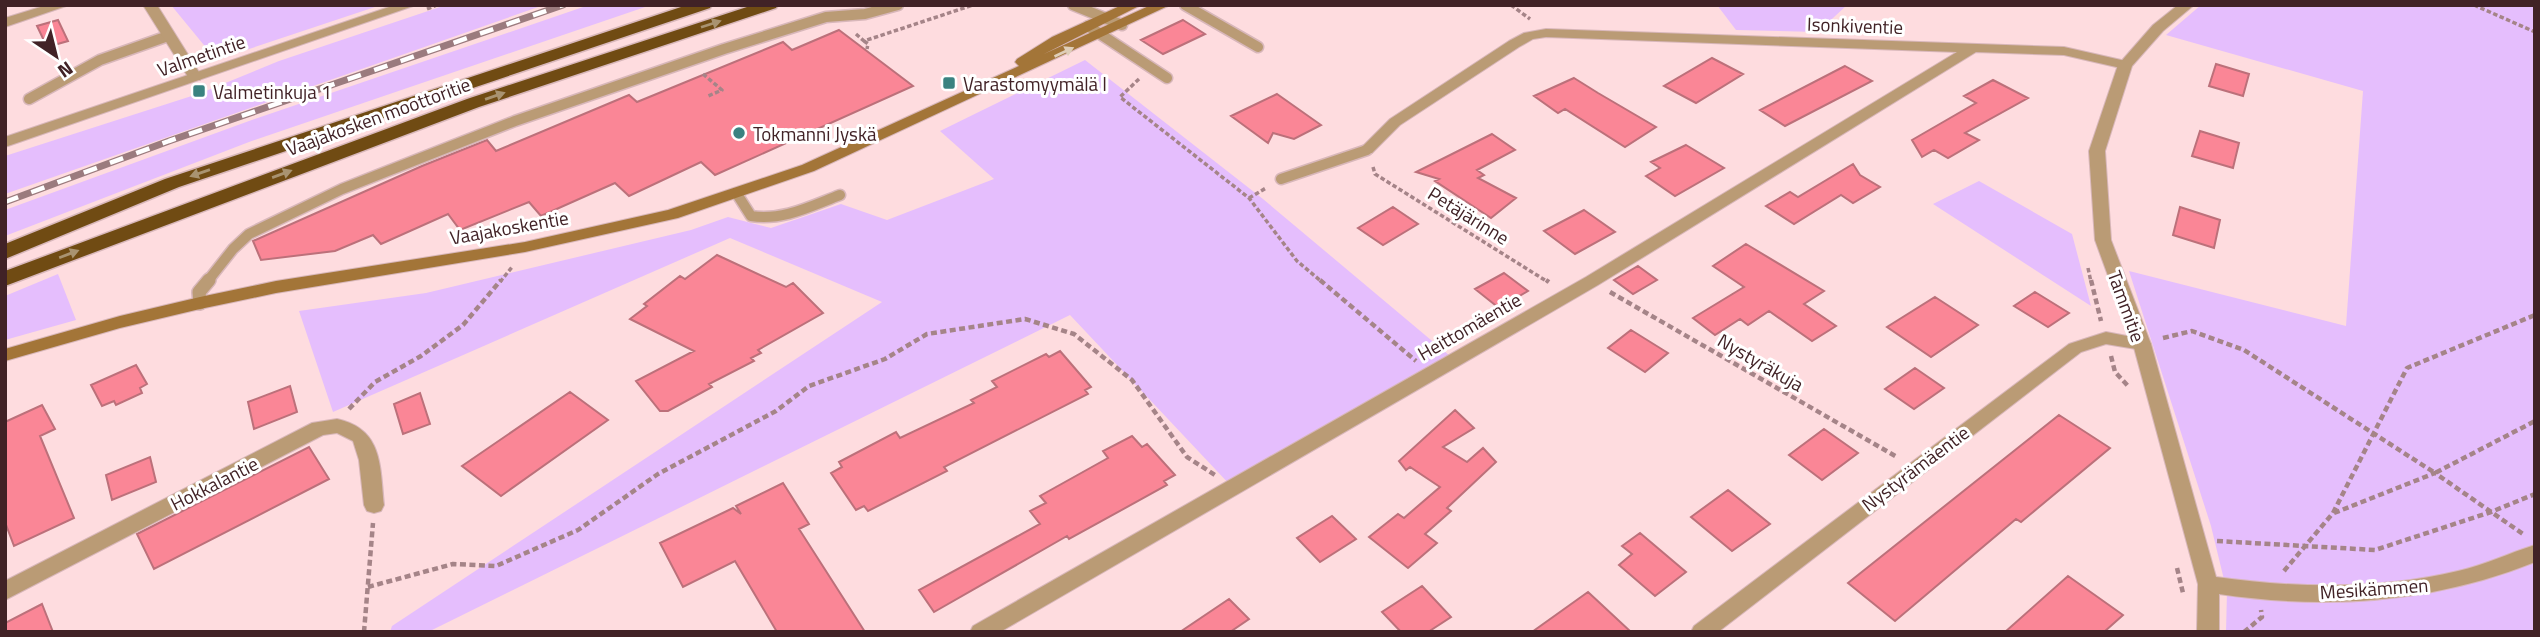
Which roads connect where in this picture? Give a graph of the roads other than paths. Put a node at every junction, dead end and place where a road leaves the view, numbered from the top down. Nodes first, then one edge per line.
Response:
1 (62, 5) edge
2 (150, 5) edge
3 (409, 5) edge
4 (704, 5) edge
5 (770, 5) edge
6 (898, 5) edge
7 (1073, 5) edge
8 (1134, 5) edge
9 (1163, 5) edge
10 (1185, 5) edge
11 (2187, 5) edge
12 (1104, 19) junction
13 (5, 23) edge
14 (1122, 24) junction
15 (1094, 31) junction
16 (168, 36) junction
17 (1258, 47) dead end
18 (1973, 48) junction
19 (2125, 65) junction
20 (195, 77) junction
21 (1167, 78) dead end
22 (29, 99) dead end
23 (5, 142) edge
24 (1367, 150) joint
25 (1281, 179) dead end
26 (737, 194) junction
27 (840, 195) dead end
28 (5, 252) edge
29 (5, 279) edge
30 (200, 303) junction
31 (2142, 344) junction
32 (5, 355) edge
33 (374, 505) road end
34 (2535, 553) edge
35 (2208, 583) junction
36 (5, 591) edge
37 (981, 632) edge
38 (1702, 632) edge
39 (2208, 632) edge

1 - 13 street
2 - 16 street
3 - 20 street, Valmetintie
4 -> 28 highway, Vaajakosken moottoritie
29 -> 5 highway, Vaajakosken moottoritie
6 - 30 lane
7 - 12 lane
8 - 12 main road, Vaajakoskentie
9 - 14 main road, Vaajakoskentie
10 - 17 lane
11 - 19 street, Tammitie
12 - 14 lane
12 - 15 main road, Vaajakoskentie
14 - 15 main road, Vaajakoskentie
15 - 21 lane
15 - 26 main road, Vaajakoskentie
16 - 20 street
16 - 22 lane
18 - 19 street, Isonkiventie
18 - 24 street, Isonkiventie
18 - 37 street, Heittomäentie
19 - 31 street, Tammitie
20 - 23 street, Valmetintie
24 - 25 lane
26 - 27 lane
26 - 30 main road, Vaajakoskentie
30 - 32 main road, Vaajakoskentie
31 - 35 street, Tammitie
31 - 38 street, Nystyrämäentie
33 - 36 street, Hokkalantie
34 - 35 street, Mesikämmen
35 - 39 street, Tammitie

